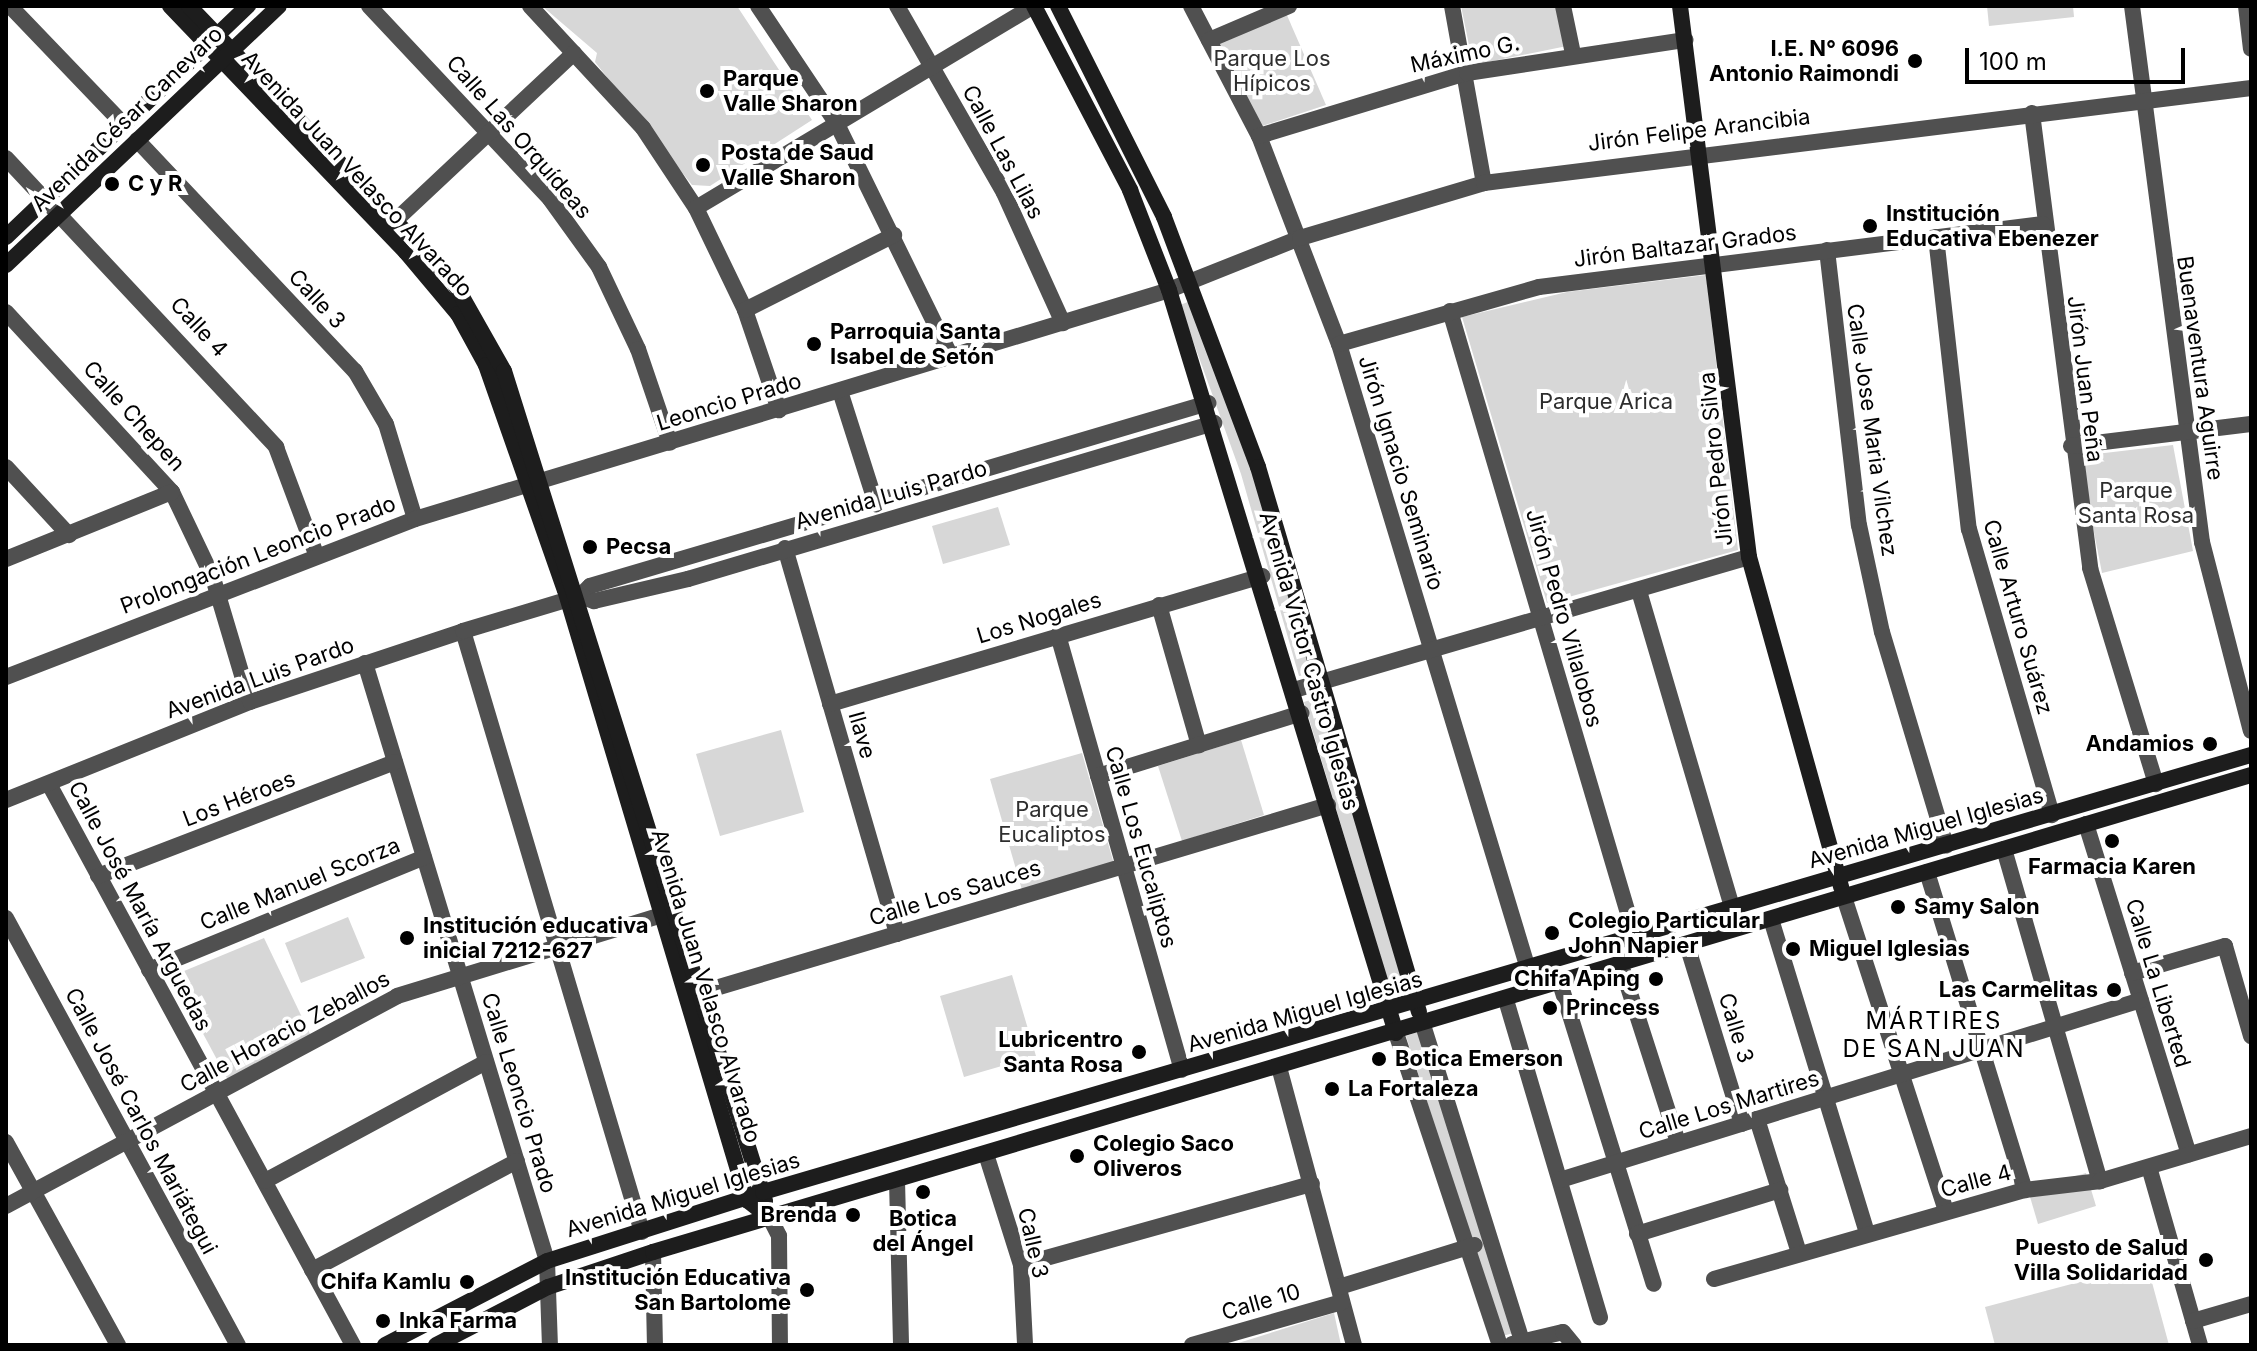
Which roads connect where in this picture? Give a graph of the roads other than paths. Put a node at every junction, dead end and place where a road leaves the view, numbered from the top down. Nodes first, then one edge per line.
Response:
1 (10, 6) edge
2 (170, 6) edge
3 (189, 6) edge
4 (248, 6) edge
5 (279, 6) edge
6 (369, 6) edge
7 (530, 6) edge
8 (758, 6) edge
9 (897, 6) edge
10 (1034, 6) edge
11 (1058, 6) edge
12 (1191, 6) edge
13 (1289, 6) edge
14 (1452, 6) edge
15 (1563, 6) edge
16 (1680, 6) edge
17 (2132, 6) edge
18 (2246, 6) edge
19 (1209, 40) junction
20 (1686, 40) junction
21 (213, 41) junction
22 (2251, 49) edge
23 (574, 53) junction
24 (1573, 54) junction
25 (227, 56) junction
26 (932, 67) junction
27 (1467, 73) junction
28 (2251, 88) edge
29 (2143, 101) junction
30 (2032, 113) junction
31 (123, 124) junction
32 (837, 124) junction
33 (490, 131) junction
34 (1259, 136) junction
35 (137, 140) junction
36 (1703, 151) junction
37 (6, 158) edge
38 (1484, 183) junction
39 (45, 199) junction
40 (696, 208) junction
41 (62, 212) junction
42 (396, 220) junction
43 (2043, 224) junction
44 (894, 235) junction
45 (6, 237) edge
46 (1936, 237) junction
47 (1300, 238) junction
48 (1827, 250) junction
49 (1717, 263) junction
50 (6, 265) edge
51 (1191, 283) junction
52 (1169, 290) junction
53 (745, 310) junction
54 (1450, 311) junction
55 (6, 312) edge
56 (1063, 323) junction
57 (1339, 344) junction
58 (951, 357) junction
59 (840, 391) junction
60 (1208, 403) junction
61 (779, 410) junction
62 (1214, 423) junction
63 (2251, 424) edge
64 (2185, 434) junction
65 (670, 443) junction
66 (2071, 446) junction
67 (6, 467) edge
68 (536, 482) junction
69 (172, 492) junction
70 (876, 504) junction
71 (415, 519) junction
72 (69, 535) junction
73 (785, 548) junction
74 (316, 554) junction
75 (1749, 557) junction
76 (6, 559) edge
77 (1262, 576) junction
78 (216, 590) junction
79 (1639, 591) junction
80 (574, 598) junction
81 (1159, 605) junction
82 (1543, 621) junction
83 (463, 631) junction
84 (1058, 635) junction
85 (1433, 654) junction
86 (365, 663) junction
87 (6, 677) edge
88 (1322, 683) junction
89 (1294, 690) junction
90 (250, 702) junction
91 (830, 704) junction
92 (1301, 713) junction
93 (2251, 731) edge
94 (1199, 745) junction
95 (2251, 755) edge
96 (395, 762) junction
97 (2251, 775) edge
98 (1098, 776) junction
99 (49, 784) junction
100 (2156, 784) junction
101 (6, 800) edge
102 (1328, 805) junction
103 (2052, 815) junction
104 (2086, 824) junction
105 (1946, 846) junction
106 (2004, 849) junction
107 (424, 857) junction
108 (1124, 865) junction
109 (1927, 872) junction
110 (98, 876) junction
111 (1837, 877) junction
112 (1844, 897) junction
113 (1732, 908) junction
114 (662, 915) junction
115 (6, 918) edge
116 (1771, 919) junction
117 (897, 934) junction
118 (1635, 937) junction
119 (1687, 945) junction
120 (557, 946) junction
121 (1621, 965) junction
122 (1528, 969) junction
123 (149, 970) junction
124 (2132, 973) junction
125 (460, 974) junction
126 (1560, 983) junction
127 (693, 995) junction
128 (1506, 1000) junction
129 (2141, 1000) junction
130 (1417, 1003) junction
131 (1390, 1010) junction
132 (1423, 1025) junction
133 (2055, 1027) junction
134 (1396, 1033) junction
135 (2251, 1035) edge
136 (1983, 1049) junction
137 (486, 1062) junction
138 (1279, 1067) junction
139 (1182, 1070) junction
140 (1902, 1074) junction
141 (217, 1092) junction
142 (1825, 1098) junction
143 (1750, 1121) junction
144 (2251, 1136) edge
145 (128, 1141) junction
146 (6, 1142) edge
147 (1678, 1143) junction
148 (986, 1154) junction
149 (2189, 1154) junction
150 (517, 1161) junction
151 (1616, 1163) junction
152 (2149, 1167) junction
153 (897, 1180) junction
154 (1560, 1180) junction
155 (265, 1181) junction
156 (2100, 1181) junction
157 (1312, 1184) junction
158 (1780, 1190) junction
159 (2025, 1190) junction
160 (33, 1192) junction
161 (763, 1192) junction
162 (747, 1200) junction
163 (6, 1206) edge
164 (1946, 1211) junction
165 (770, 1218) junction
166 (642, 1232) junction
167 (1867, 1233) junction
168 (1637, 1234) junction
169 (1490, 1240) junction
170 (1467, 1247) junction
171 (1798, 1250) junction
172 (653, 1252) junction
173 (547, 1261) junction
174 (1021, 1265) junction
175 (312, 1270) junction
176 (1714, 1279) dead end
177 (1654, 1284) dead end
178 (548, 1287) junction
179 (1340, 1294) junction
180 (2251, 1304) edge
181 (1600, 1317) dead end
182 (2193, 1321) junction
183 (1569, 1339) edge
184 (1515, 1343) edge
185 (118, 1345) edge
186 (238, 1345) edge
187 (353, 1345) edge
188 (385, 1345) edge
189 (436, 1345) edge
190 (550, 1345) edge
191 (655, 1345) edge
192 (780, 1345) edge
193 (901, 1345) edge
194 (1025, 1345) edge
195 (1192, 1345) edge
196 (1354, 1345) edge
197 (1500, 1345) edge
198 (2200, 1345) edge

1 - 31 street
2 - 21 street, Avenida Juan Velasco Alvarado
3 - 21 street, Avenida Juan Velasco Alvarado
4 - 21 street, Avenida César Canevaro
5 - 25 street, Avenida César Canevaro
6 - 33 street, Calle Las Orquídeas
7 - 23 street
8 - 32 street
9 - 26 street, Calle Las Lilas
10 - 26 street
10 - 52 street, Avenida Victor Castro Iglesias
11 - 51 street, Avenida Victor Castro Iglesias
12 - 19 street, Jirón Ignacio Seminario
13 - 19 street
14 - 27 street
15 - 24 street
16 - 20 street, Jirón Pedro Silva
17 - 29 street, Buenaventura Aguirre
18 - 22 street
19 - 34 street, Jirón Ignacio Seminario
20 - 24 street, Máximo G.
20 - 36 street, Jirón Pedro Silva
21 - 25 street, Avenida Juan Velasco Alvarado
21 - 31 street, Avenida César Canevaro
23 - 33 street
23 - 40 street
24 - 27 street, Máximo G.
25 - 35 street, Avenida César Canevaro
25 - 42 street, Avenida Juan Velasco Alvarado
25 - 68 street, Avenida Juan Velasco Alvarado
26 - 32 street
26 - 56 street, Calle Las Lilas
27 - 34 street, Máximo G.
27 - 38 street
28 - 29 street, Jirón Felipe Arancibia
29 - 30 street, Jirón Felipe Arancibia
29 - 64 street, Buenaventura Aguirre
30 - 36 street, Jirón Felipe Arancibia
30 - 43 street, Jirón Juan Peña
31 - 39 street, Avenida César Canevaro
32 - 40 street
32 - 44 street
33 - 42 street
33 - 65 street, Calle Las Orquídeas
34 - 47 street, Jirón Ignacio Seminario
35 - 41 street, Avenida César Canevaro
35 - 71 street, Calle 3
36 - 38 street, Jirón Felipe Arancibia
36 - 49 street, Jirón Pedro Silva
37 - 39 street, Calle 4
38 - 47 street, Jirón Felipe Arancibia
39 - 41 street, Calle 4
39 - 45 street, Avenida César Canevaro
40 - 53 street
41 - 50 street, Avenida César Canevaro
41 - 74 street, Calle 4
42 - 68 street, Avenida Juan Velasco Alvarado
43 - 46 street, Jirón Baltazar Grados
43 - 66 street, Jirón Juan Peña
44 - 53 street
44 - 58 street
46 - 48 street, Jirón Baltazar Grados
46 - 103 street, Calle Arturo Suárez
47 - 51 street, Jirón Felipe Arancibia
47 - 57 street, Jirón Ignacio Seminario
48 - 49 street, Jirón Baltazar Grados
48 - 105 street, Calle Jose Maria Vilchez
49 - 54 street, Jirón Baltazar Grados
49 - 75 street, Jirón Pedro Silva
51 - 52 street, Jirón Felipe Arancibia
51 - 88 street, Avenida Victor Castro Iglesias
52 - 56 street, Leoncio Prado
52 - 60 street, Avenida Victor Castro Iglesias
53 - 61 street
54 - 57 street, Jirón Baltazar Grados
54 - 82 street, Jirón Pedro Villalobos
55 - 69 street, Calle Chepen
56 - 58 street, Leoncio Prado
57 - 85 street, Jirón Ignacio Seminario
58 - 59 street, Leoncio Prado
59 - 61 street, Leoncio Prado
59 - 70 street
60 - 62 street, Avenida Victor Castro Iglesias
60 - 70 street, Avenida Luis Pardo
61 - 65 street, Leoncio Prado
62 - 73 street, Avenida Luis Pardo
62 - 77 street, Avenida Victor Castro Iglesias
63 - 64 street
64 - 66 street
64 - 93 street, Buenaventura Aguirre
65 - 68 street, Leoncio Prado
66 - 100 street, Jirón Juan Peña
67 - 72 street
68 - 71 street, Prolongación Leoncio Prado
68 - 80 street, Avenida Juan Velasco Alvarado
69 - 72 street
69 - 78 street, Calle Chepen
70 - 80 street, Avenida Luis Pardo
71 - 74 street, Prolongación Leoncio Prado
72 - 76 street
73 - 80 street, Avenida Luis Pardo
73 - 91 street, Ilave
74 - 78 street, Prolongación Leoncio Prado
75 - 79 street
75 - 111 street, Jirón Pedro Silva
77 - 81 street, Los Nogales
77 - 89 street, Avenida Victor Castro Iglesias
78 - 87 street, Prolongación Leoncio Prado
78 - 90 street, Calle Chepen
79 - 82 street
79 - 113 street
80 - 83 street, Avenida Luis Pardo
80 - 114 street, Avenida Juan Velasco Alvarado
80 - 127 street, Avenida Juan Velasco Alvarado
81 - 84 street, Los Nogales
81 - 94 street
82 - 85 street
82 - 118 street, Jirón Pedro Villalobos
83 - 86 street, Avenida Luis Pardo
83 - 120 street
84 - 91 street, Los Nogales
84 - 98 street, Calle Los Eucaliptos
85 - 88 street
85 - 122 street, Jirón Ignacio Seminario
86 - 90 street, Avenida Luis Pardo
86 - 96 street, Calle Leoncio Prado
88 - 89 street
88 - 130 street, Avenida Victor Castro Iglesias
89 - 92 street, Avenida Victor Castro Iglesias
90 - 99 street, Avenida Luis Pardo
91 - 117 street, Ilave
92 - 94 street
92 - 102 street, Avenida Victor Castro Iglesias
94 - 98 street
95 - 100 street, Avenida Miguel Iglesias
96 - 107 street, Calle Leoncio Prado
96 - 110 street, Los Héroes
97 - 104 street, Avenida Miguel Iglesias
98 - 108 street, Calle Los Eucaliptos
99 - 101 street, Avenida Luis Pardo
99 - 110 street, Calle José María Arguedas
100 - 103 street, Avenida Miguel Iglesias
102 - 108 street, Calle Los Sauces
102 - 131 street, Avenida Victor Castro Iglesias
103 - 105 street, Avenida Miguel Iglesias
104 - 106 street, Avenida Miguel Iglesias
104 - 124 street, Calle La Liberted
105 - 111 street, Avenida Miguel Iglesias
106 - 109 street, Avenida Miguel Iglesias
106 - 133 street
107 - 123 street, Calle Manuel Scorza
107 - 125 street, Calle Leoncio Prado
108 - 117 street, Calle Los Sauces
108 - 139 street, Calle Los Eucaliptos
109 - 112 street, Avenida Miguel Iglesias
109 - 136 street
110 - 123 street, Calle José María Arguedas
111 - 112 street, Jirón Pedro Silva
111 - 113 street, Avenida Miguel Iglesias
112 - 116 street, Avenida Miguel Iglesias
112 - 140 street
113 - 118 street, Avenida Miguel Iglesias
114 - 120 street, Calle Horacio Zeballos
114 - 127 street, Avenida Juan Velasco Alvarado
115 - 145 street, Calle José Carlos Mariátegui
116 - 119 street, Avenida Miguel Iglesias
116 - 142 street
117 - 127 street, Calle Los Sauces
118 - 122 street, Avenida Miguel Iglesias
119 - 121 street, Avenida Miguel Iglesias
119 - 143 street, Calle 3
120 - 125 street, Calle Horacio Zeballos
120 - 166 street
121 - 126 street, Avenida Miguel Iglesias
121 - 147 street
122 - 130 street, Avenida Miguel Iglesias
123 - 141 street, Calle José María Arguedas
124 - 129 street, Calle La Liberted
124 - 135 street
125 - 137 street, Calle Leoncio Prado
125 - 141 street, Calle Horacio Zeballos
126 - 128 street, Avenida Miguel Iglesias
126 - 151 street
127 - 161 street, Avenida Juan Velasco Alvarado
127 - 162 street, Avenida Juan Velasco Alvarado
128 - 132 street, Avenida Miguel Iglesias
128 - 154 street
129 - 133 street, Calle Los Martires
129 - 149 street, Calle La Liberted
130 - 131 street, Avenida Miguel Iglesias
130 - 132 street, Avenida Victor Castro Iglesias
131 - 134 street, Avenida Victor Castro Iglesias
131 - 139 street, Avenida Miguel Iglesias
132 - 134 street, Avenida Miguel Iglesias
132 - 169 street, Avenida Victor Castro Iglesias
133 - 136 street, Calle Los Martires
133 - 156 street
134 - 138 street, Avenida Miguel Iglesias
134 - 170 street, Avenida Victor Castro Iglesias
136 - 140 street, Calle Los Martires
136 - 159 street
137 - 150 street, Calle Leoncio Prado
137 - 155 street
138 - 148 street, Avenida Miguel Iglesias
138 - 157 street
139 - 161 street, Avenida Miguel Iglesias
140 - 142 street, Calle Los Martires
140 - 164 street
141 - 145 street, Calle Horacio Zeballos
141 - 155 street, Calle José María Arguedas
142 - 143 street, Calle Los Martires
142 - 167 street
143 - 147 street, Calle Los Martires
143 - 158 street, Calle 3
144 - 149 street, Calle 4
145 - 160 street, Calle Horacio Zeballos
145 - 186 street, Calle José Carlos Mariátegui
146 - 160 street
147 - 151 street, Calle Los Martires
148 - 153 street, Avenida Miguel Iglesias
148 - 174 street, Calle 3
149 - 152 street, Calle 4
150 - 173 street, Calle Leoncio Prado
150 - 175 street
151 - 154 street, Calle Los Martires
151 - 168 street
152 - 156 street, Calle 4
152 - 182 street
153 - 165 street, Avenida Miguel Iglesias
153 - 193 street
154 - 181 street
155 - 175 street, Calle José María Arguedas
156 - 159 street, Calle 4
157 - 174 street
157 - 179 street
158 - 168 street
158 - 171 street, Calle 3
159 - 164 street, Calle 4
160 - 163 street, Calle Horacio Zeballos
160 - 185 street
161 - 162 street, Avenida Miguel Iglesias
161 - 165 street, Avenida Juan Velasco Alvarado
162 - 165 street
162 - 166 street, Avenida Miguel Iglesias
164 - 167 street, Calle 4
165 - 172 street, Avenida Miguel Iglesias
165 - 192 street
166 - 173 street, Avenida Miguel Iglesias
167 - 171 street, Calle 4
168 - 177 street
169 - 170 street, Calle 10
169 - 184 street, Avenida Victor Castro Iglesias
170 - 179 street, Calle 10
170 - 197 street, Avenida Victor Castro Iglesias
171 - 176 street, Calle 4
172 - 178 street, Avenida Miguel Iglesias
172 - 191 street
173 - 178 street, Calle Leoncio Prado
173 - 188 street, Avenida Miguel Iglesias
174 - 194 street, Calle 3
175 - 187 street, Calle José María Arguedas
178 - 189 street, Avenida Miguel Iglesias
178 - 190 street, Calle Leoncio Prado
179 - 195 street, Calle 10
179 - 196 street
180 - 182 street
182 - 198 street
183 - 184 street

